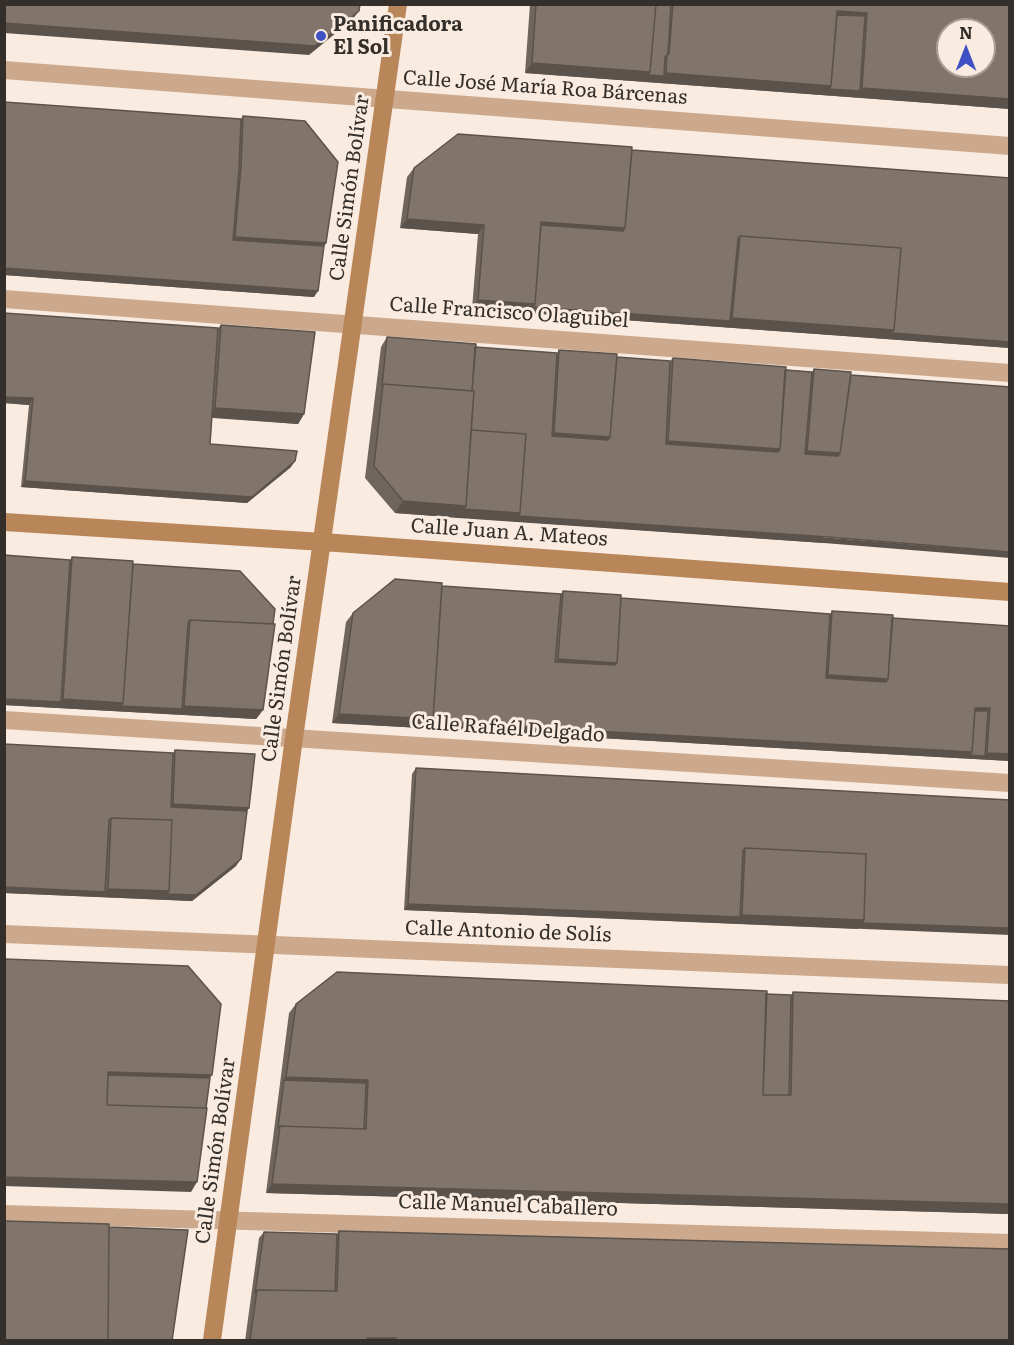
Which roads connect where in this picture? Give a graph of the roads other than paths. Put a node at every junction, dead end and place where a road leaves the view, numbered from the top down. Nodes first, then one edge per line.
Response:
1 (398, 4) edge
2 (4, 70) edge
3 (385, 99) junction
4 (1010, 146) edge
5 (4, 299) edge
6 (354, 325) junction
7 (1010, 373) edge
8 (4, 522) edge
9 (323, 542) junction
10 (1010, 592) edge
11 (4, 720) edge
12 (294, 738) junction
13 (1010, 783) edge
14 (4, 934) edge
15 (267, 945) junction
16 (1010, 975) edge
17 (4, 1214) edge
18 (230, 1220) junction
19 (1010, 1243) edge
20 (212, 1341) edge

1 - 3 street, Calle Simón Bolívar
2 - 3 street, Calle José María Roa Bárcenas
3 - 4 street, Calle José María Roa Bárcenas
3 - 6 street, Calle Simón Bolívar
5 - 6 street, Calle Francisco Olaguibel
6 - 7 street, Calle Francisco Olaguibel
6 - 9 street, Calle Simón Bolívar
8 - 9 street, Calle Juan A. Mateos
9 - 10 street, Calle Juan A. Mateos
9 - 12 street, Calle Simón Bolívar
11 - 12 street, Calle Rafaél Delgado
12 - 13 street, Calle Rafaél Delgado
12 - 15 street, Calle Simón Bolívar
14 - 15 street, Calle Antonio de Solís
15 - 16 street, Calle Antonio de Solís
15 - 18 street, Calle Simón Bolívar
17 - 18 street, Calle Manuel Caballero
18 - 19 street, Calle Manuel Caballero
18 - 20 street, Calle Simón Bolívar

